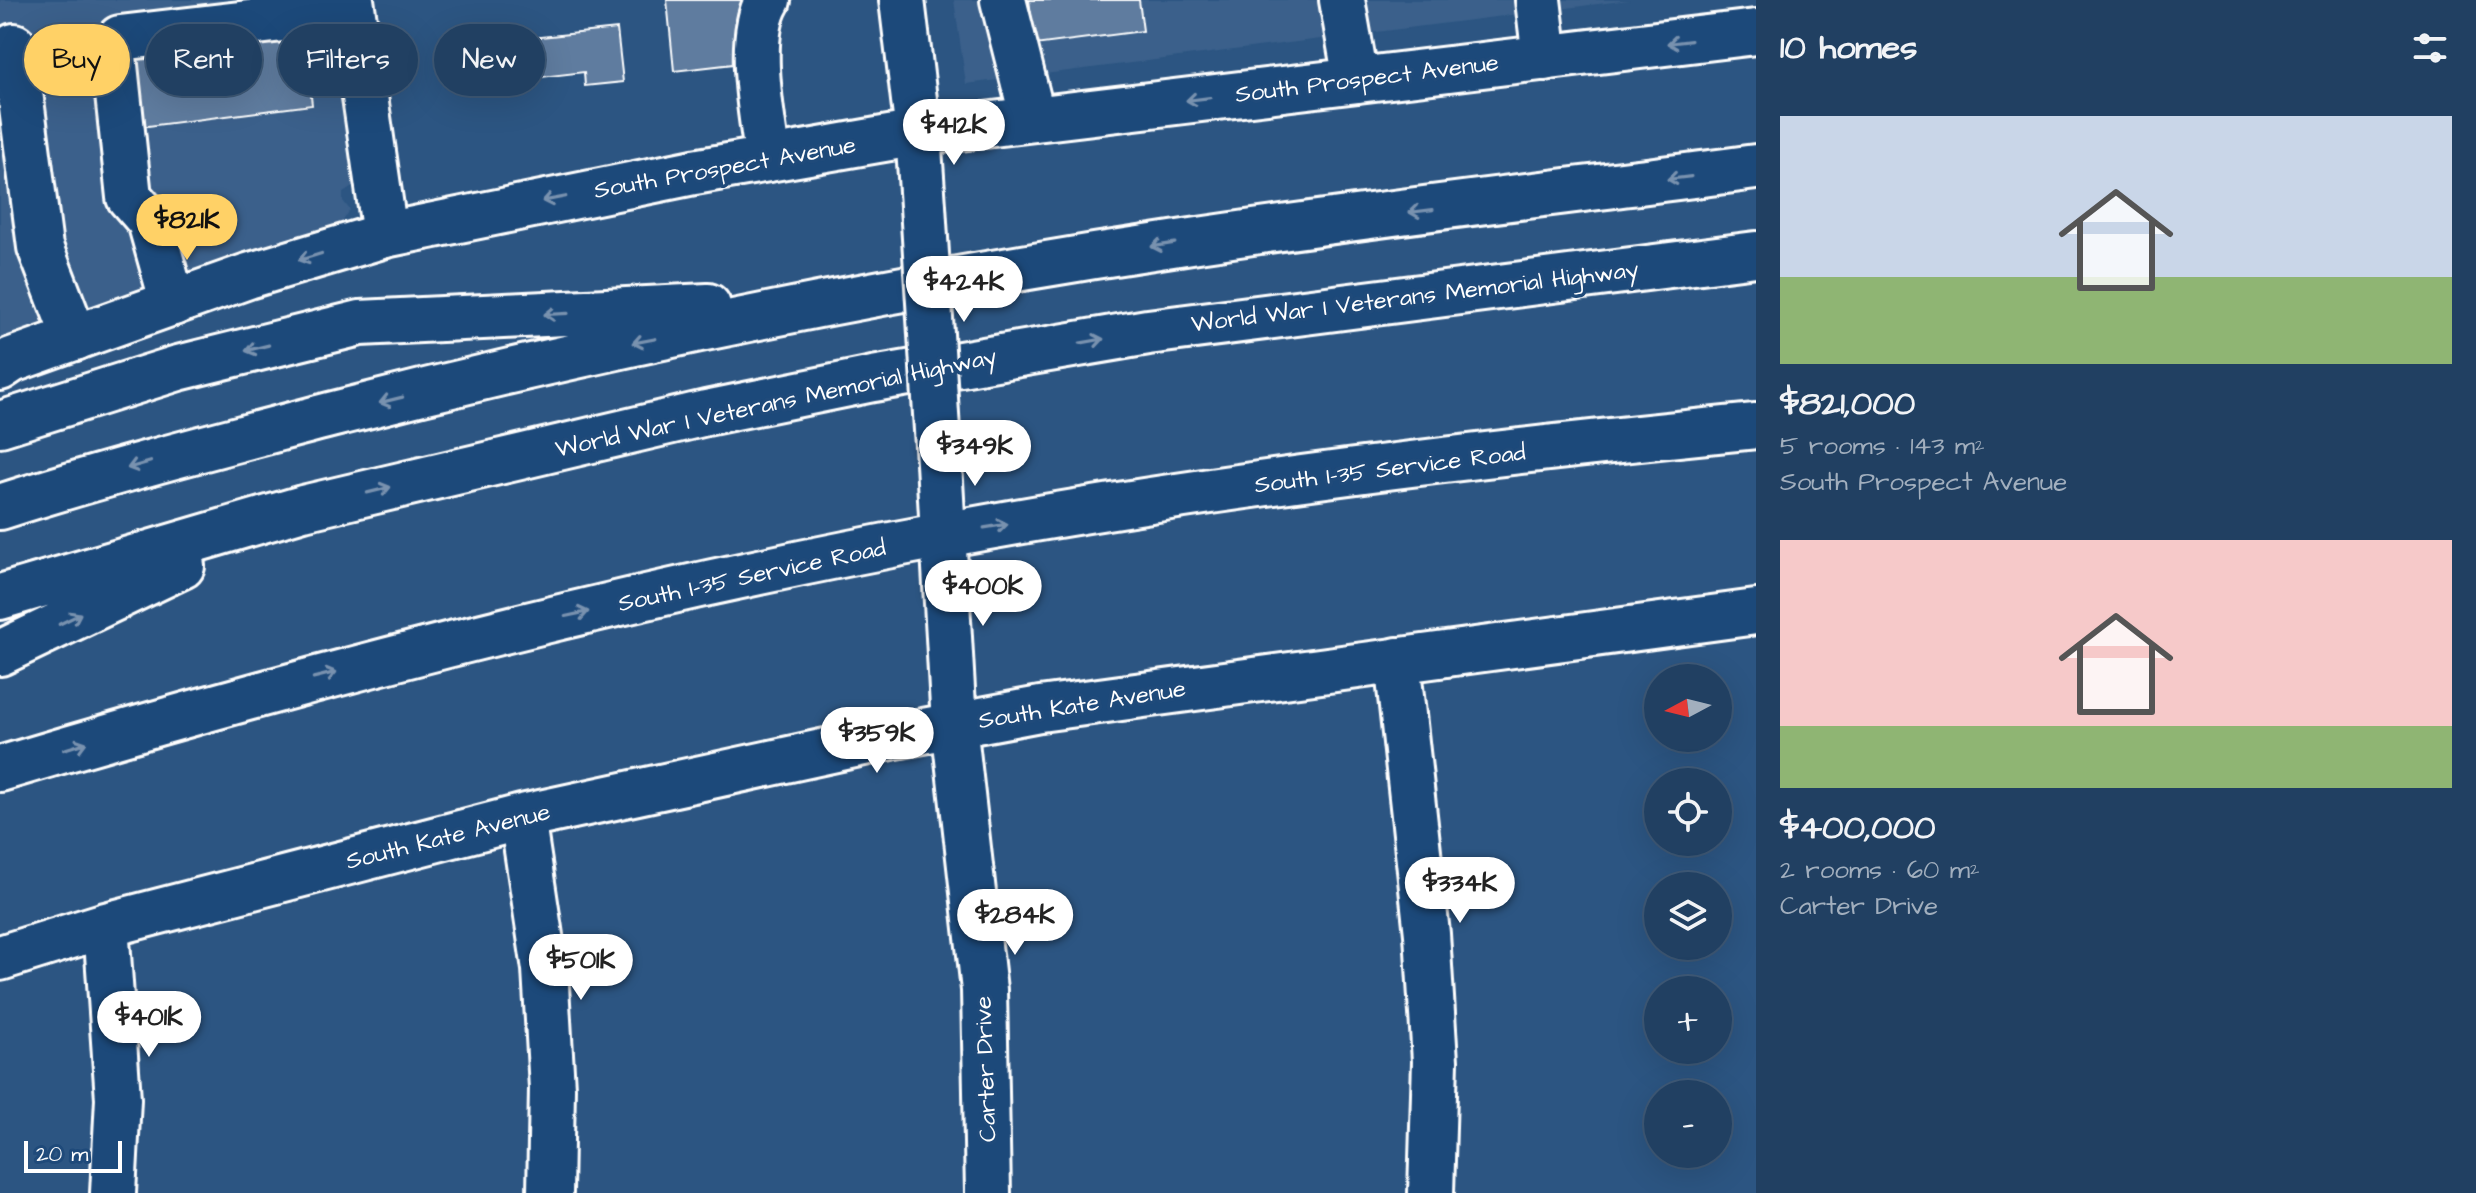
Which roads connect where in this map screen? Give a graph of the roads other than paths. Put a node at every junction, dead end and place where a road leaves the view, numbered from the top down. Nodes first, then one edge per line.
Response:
1 (768, 0) edge
2 (902, 0) edge
3 (1003, 0) edge
4 (1342, 0) edge
5 (1538, 0) edge
6 (352, 5) edge
7 (1756, 32) edge
8 (14, 46) dead end
9 (1545, 58) junction
10 (1356, 80) junction
11 (1033, 119) junction
12 (918, 133) junction
13 (768, 159) junction
14 (1756, 167) edge
15 (385, 235) junction
16 (1756, 254) edge
17 (858, 299) junction
18 (173, 303) junction
19 (75, 338) junction
20 (4, 363) edge
21 (0, 424) edge
22 (1756, 426) edge
23 (0, 507) edge
24 (303, 508) junction
25 (944, 535) junction
26 (0, 597) edge
27 (1756, 612) edge
28 (0, 653) edge
29 (1397, 660) junction
30 (954, 724) junction
31 (0, 769) edge
32 (522, 817) junction
33 (106, 925) junction
34 (0, 958) edge
35 (113, 1193) edge
36 (550, 1193) edge
37 (988, 1193) edge
38 (1431, 1193) edge

1 - 13 main road
2 - 12 main road, Carter Drive
3 - 11 main road
4 - 10 main road
5 - 9 main road
6 - 15 main road
6 - 18 main road
7 -> 9 main road, South Prospect Avenue
8 - 19 main road
9 - 10 main road, South Prospect Avenue
10 -> 11 main road, South Prospect Avenue
11 - 12 main road, South Prospect Avenue
12 - 13 main road, South Prospect Avenue
12 - 25 main road, Carter Drive, bridge
13 -> 15 main road, South Prospect Avenue
14 -> 17 main road
15 -> 18 main road, South Prospect Avenue
24 -> 16 main road, World War I Veterans Memorial Highway
17 -> 21 main road
17 -> 23 main road
18 - 19 main road, South Prospect Avenue
19 - 20 main road, South Prospect Avenue
25 -> 22 main road, South I-35 Service Road
24 - 26 main road, World War I Veterans Memorial Highway
28 -> 24 main road
25 - 30 main road, Carter Drive
31 -> 25 main road, South I-35 Service Road
27 - 29 main road, South Kate Avenue
29 - 30 main road, South Kate Avenue
29 - 38 main road
30 - 32 main road, South Kate Avenue
30 - 37 main road, Carter Drive
32 - 33 main road, South Kate Avenue
32 - 36 main road
33 - 34 main road, South Kate Avenue
33 - 35 main road

